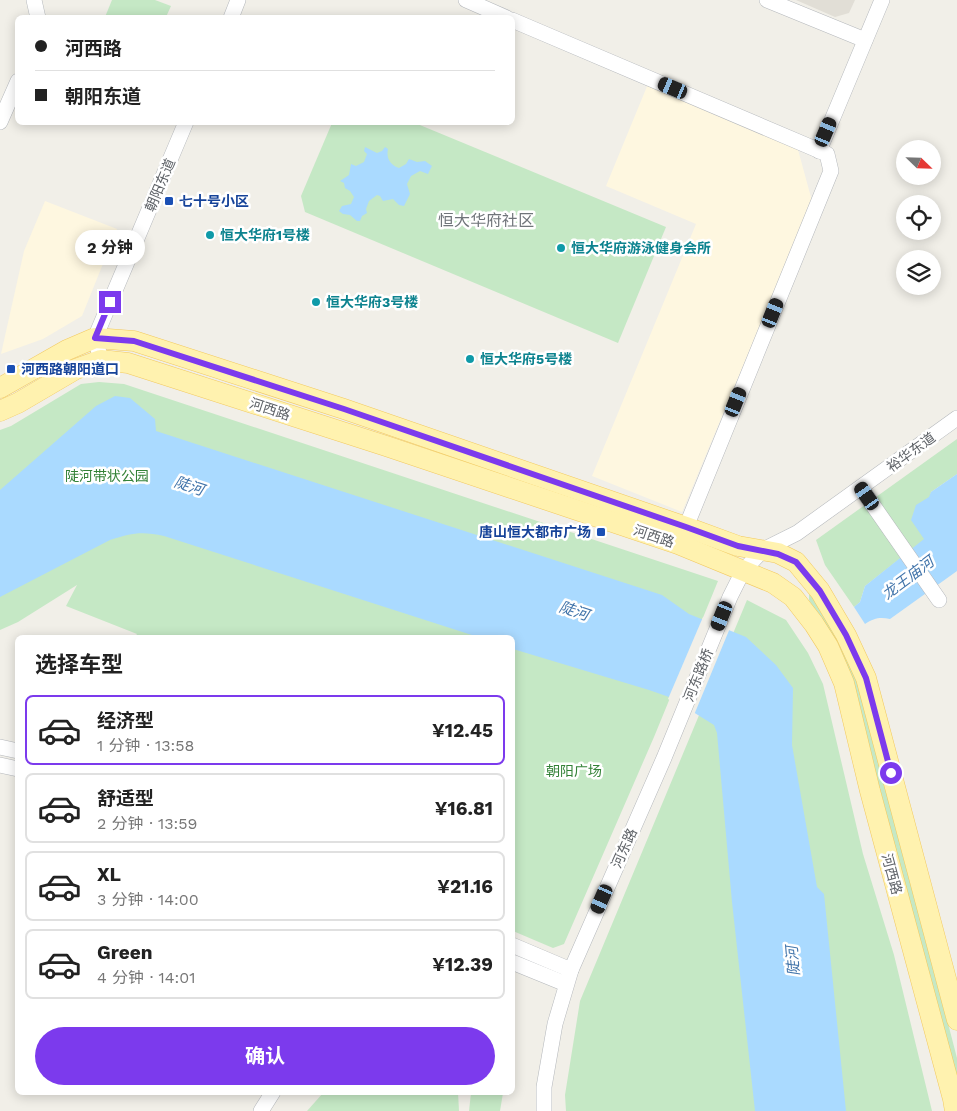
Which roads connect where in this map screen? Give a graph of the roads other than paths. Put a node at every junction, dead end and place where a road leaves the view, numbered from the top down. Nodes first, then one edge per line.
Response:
1 (34, 0) edge
2 (238, 0) edge
3 (466, 0) edge
4 (766, 0) edge
5 (882, 0) edge
6 (37, 15) edge
7 (232, 15) edge
8 (500, 15) edge
9 (515, 21) edge
10 (865, 40) junction
11 (15, 88) edge
12 (0, 122) edge
13 (185, 125) edge
14 (818, 151) junction
15 (95, 338) junction
16 (101, 360) junction
17 (0, 388) edge
18 (0, 411) edge
19 (957, 418) edge
20 (861, 488) junction
21 (686, 527) junction
22 (763, 550) junction
23 (743, 571) junction
24 (939, 600) dead end
25 (678, 726) joint
26 (0, 747) edge
27 (15, 750) edge
28 (0, 765) edge
29 (15, 768) edge
30 (515, 946) edge
31 (515, 963) edge
32 (570, 970) junction
33 (566, 984) junction
34 (957, 1020) edge
35 (271, 1095) edge
36 (261, 1111) edge
37 (544, 1111) edge
38 (955, 1111) edge

1 - 6 street
2 - 7 street
3 - 8 street
4 - 10 street
5 - 10 street
9 - 14 street
10 - 14 street
11 - 12 street
13 - 15 street, 朝阳东道
14 - 21 street
15 - 16 street
15 - 17 main road, 河西路
15 - 21 main road, 河西路
16 - 18 main road, 河西路
16 - 23 main road, 河西路
19 - 20 street, 裕华东道
20 - 22 street, 裕华东道
20 - 24 street
21 - 22 main road, 河西路
22 - 23 street, 裕华东道
22 - 34 main road, 河西路
23 - 25 street, 河东路桥
23 - 38 main road, 河西路
25 - 32 street, 河东路
26 - 27 street
28 - 29 street
30 - 32 street
31 - 33 street
32 - 33 street, 河东路
33 - 37 street, 河东路
35 - 36 street

